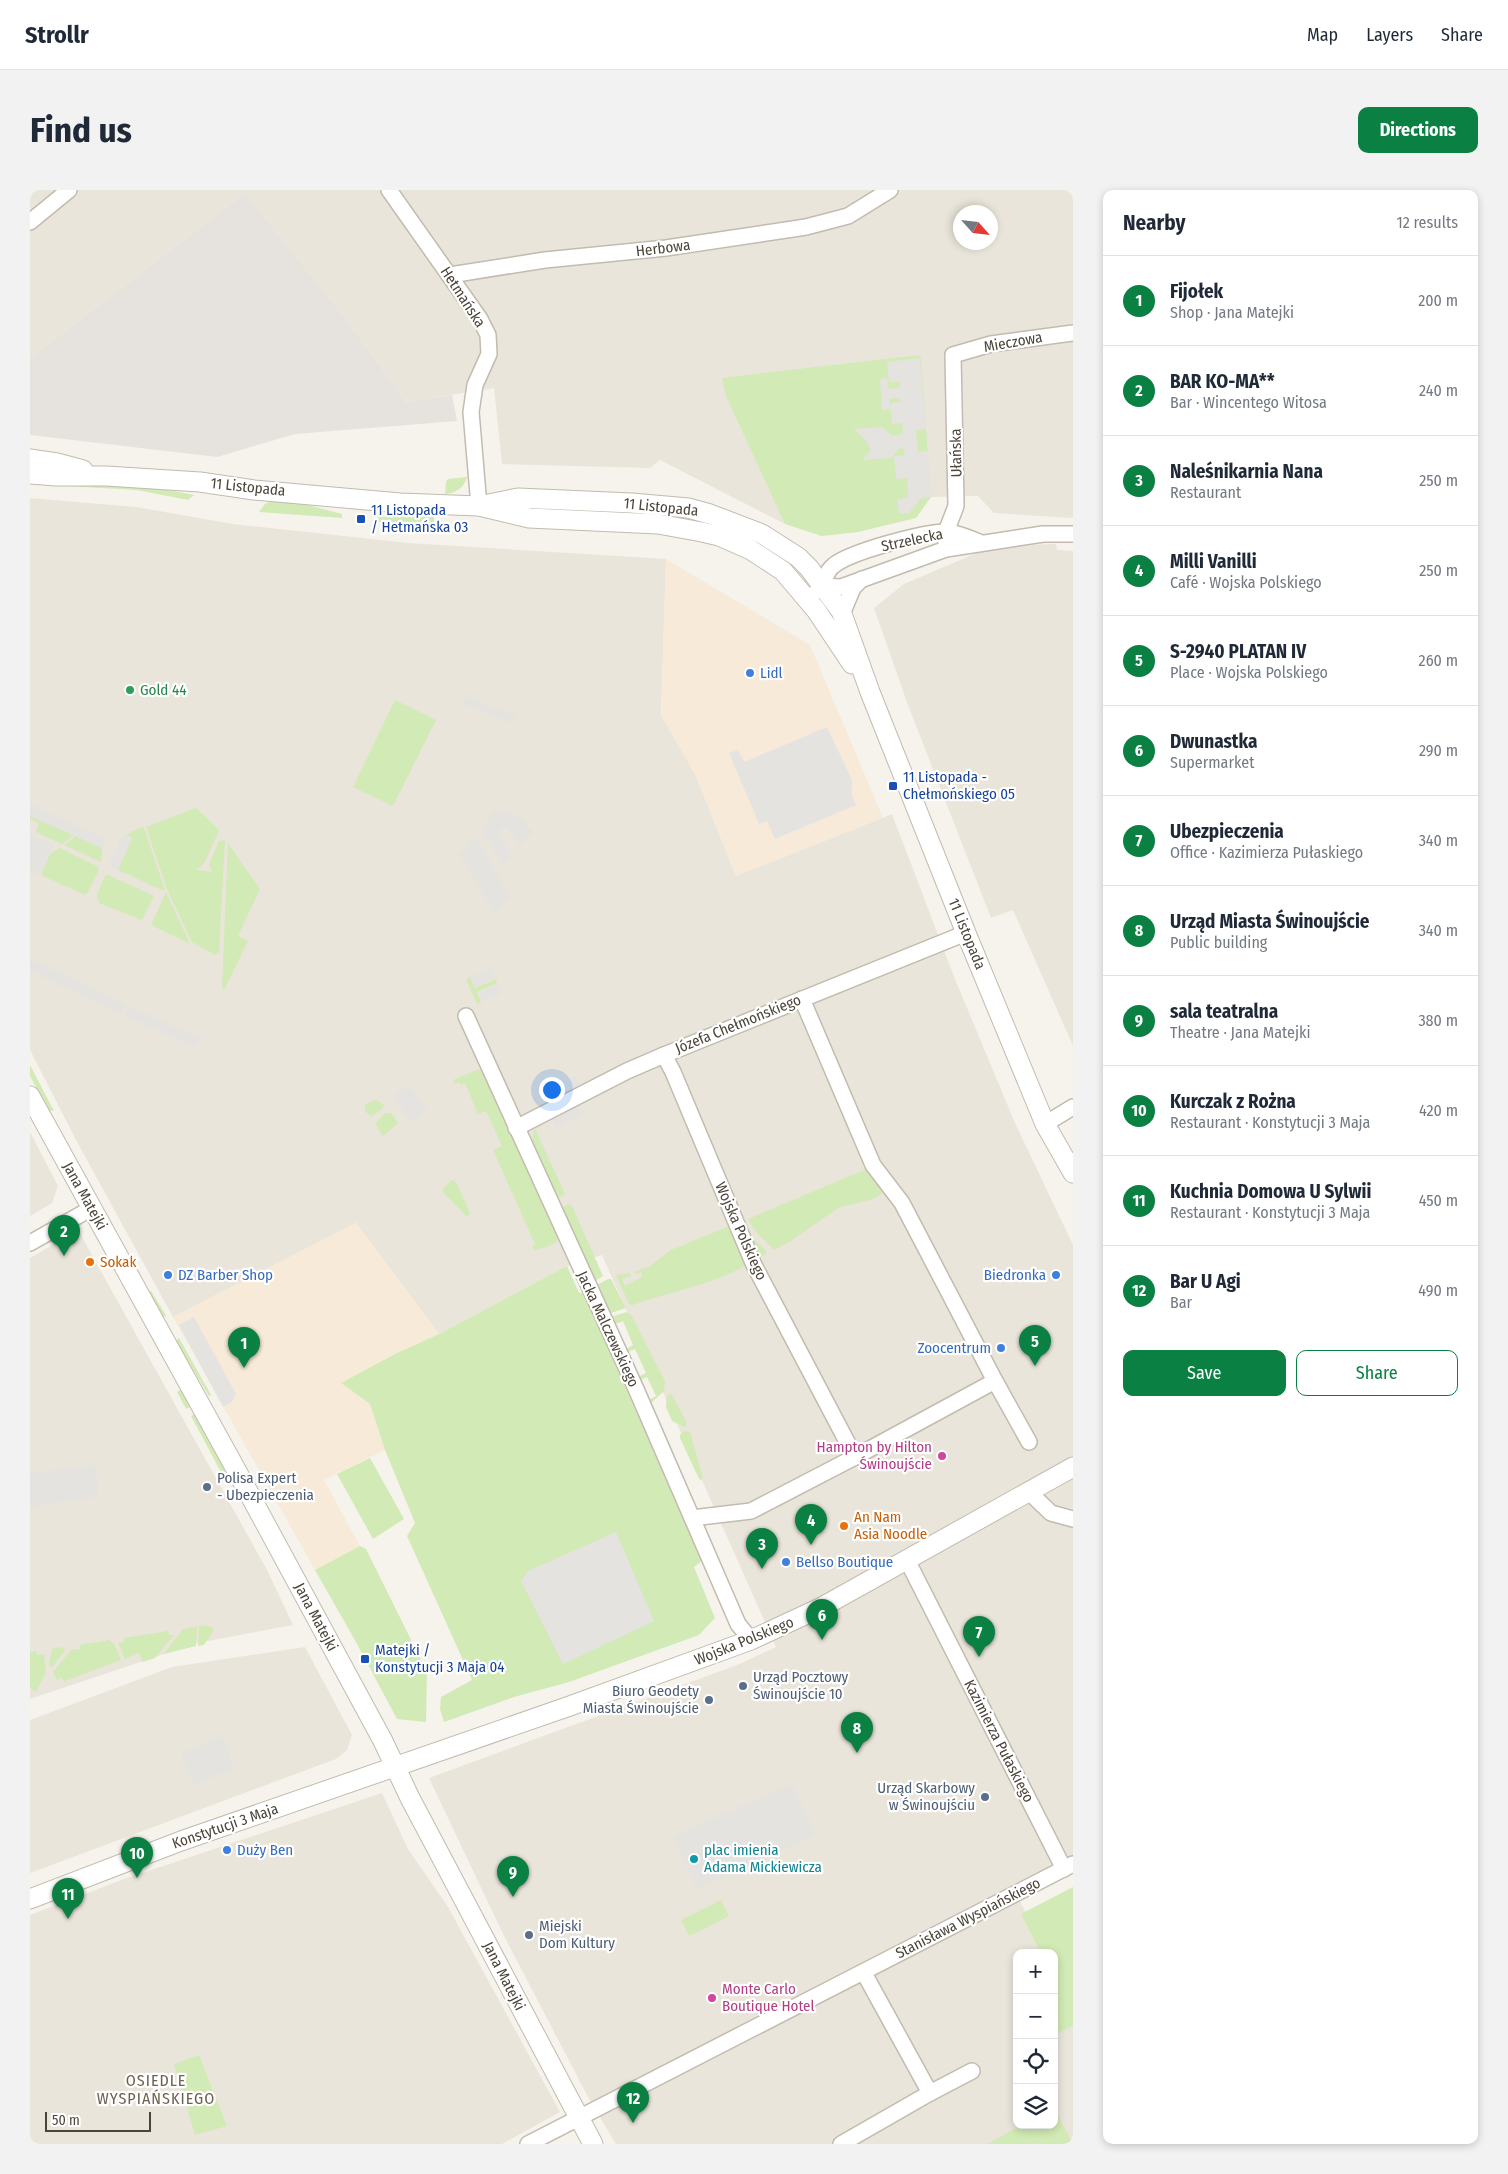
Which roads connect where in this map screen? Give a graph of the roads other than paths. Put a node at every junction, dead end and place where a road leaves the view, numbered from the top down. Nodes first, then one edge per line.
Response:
1 (69, 190) edge
2 (389, 190) edge
3 (890, 190) edge
4 (870, 196) edge
5 (30, 222) edge
6 (450, 275) junction
7 (1073, 333) edge
8 (953, 355) joint
9 (30, 459) edge
10 (30, 474) edge
11 (106, 476) junction
12 (479, 506) junction
13 (946, 532) junction
14 (1073, 534) edge
15 (983, 543) junction
16 (946, 549) junction
17 (798, 557) junction
18 (842, 560) junction
19 (862, 578) junction
20 (824, 586) junction
21 (808, 599) junction
22 (842, 614) junction
23 (870, 692) junction
24 (966, 934) junction
25 (802, 999) junction
26 (466, 1016) dead end
27 (664, 1054) junction
28 (30, 1096) edge
29 (1073, 1107) edge
30 (1045, 1124) junction
31 (516, 1128) junction
32 (1073, 1172) edge
33 (92, 1208) junction
34 (30, 1243) edge
35 (994, 1381) junction
36 (1030, 1442) dead end
37 (855, 1457) junction
38 (1073, 1467) edge
39 (1030, 1492) junction
40 (692, 1518) junction
41 (1073, 1519) edge
42 (907, 1560) junction
43 (751, 1640) junction
44 (394, 1766) junction
45 (1069, 1867) edge
46 (30, 1898) edge
47 (864, 1973) junction
48 (972, 2071) dead end
49 (930, 2093) junction
50 (578, 2117) junction
51 (528, 2144) edge
52 (593, 2144) edge
53 (841, 2144) edge

1 - 5 street
2 - 6 street, Hetmańska
3 - 4 street, Herbowa
4 - 6 street, Herbowa
6 - 12 street, Hetmańska
7 - 8 street, Mieczowa
8 - 13 street, Ułańska
9 - 11 street, 11 Listopada
10 - 11 street, 11 Listopada
11 - 12 street, 11 Listopada
12 - 17 street, 11 Listopada
12 - 21 street, 11 Listopada
13 - 15 street, Strzelecka
13 - 16 street, Ułańska
13 - 18 street, Strzelecka
14 - 15 street, Strzelecka
15 - 16 street, Strzelecka
16 - 19 street, Strzelecka
17 - 18 street, Strzelecka
17 - 20 street, 11 Listopada
18 - 20 street, Strzelecka
19 - 20 street, Strzelecka
19 - 22 street
20 - 21 street, Strzelecka
20 - 22 street, 11 Listopada
21 - 23 street, 11 Listopada
22 - 23 street, 11 Listopada
23 - 24 street, 11 Listopada
24 - 25 street, Józefa Chełmońskiego
24 - 30 street, 11 Listopada
25 - 27 street, Józefa Chełmońskiego
25 - 35 street
26 - 31 street, Jacka Malczewskiego
27 - 31 street, Józefa Chełmońskiego
27 - 37 street, Wojska Polskiego
28 - 33 street, Jana Matejki
29 - 30 street
30 - 32 street, 11 Listopada
31 - 40 street, Jacka Malczewskiego
33 - 34 street
33 - 44 street, Jana Matejki
35 - 36 street
35 - 37 street
37 - 40 street
38 - 39 street, Wojska Polskiego
39 - 41 street
39 - 42 street, Wojska Polskiego
40 - 43 street, Jacka Malczewskiego
42 - 43 street, Wojska Polskiego
42 - 45 street, Kazimierza Pułaskiego
43 - 44 street, Wojska Polskiego
44 - 46 street, Konstytucji 3 Maja
44 - 50 street, Jana Matejki
45 - 47 street, Stanisława Wyspiańskiego
47 - 49 street
47 - 50 street, Stanisława Wyspiańskiego
48 - 49 street
49 - 53 street
50 - 51 street, Stanisława Wyspiańskiego
50 - 52 street, Jana Matejki

